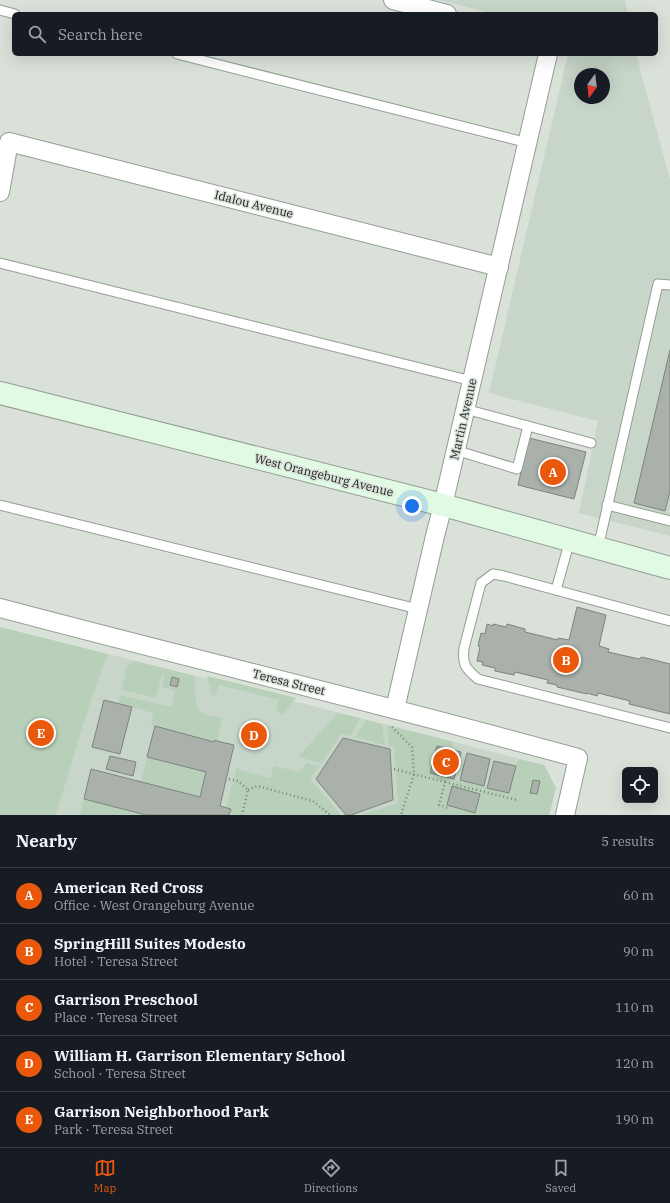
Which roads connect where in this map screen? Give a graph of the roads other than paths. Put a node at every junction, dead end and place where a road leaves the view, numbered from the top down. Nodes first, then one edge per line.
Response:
1 (393, 0) edge
2 (0, 10) edge
3 (439, 12) edge
4 (12, 13) edge
5 (186, 56) edge
6 (548, 56) edge
7 (530, 136) junction
8 (0, 192) edge
9 (0, 263) edge
10 (499, 267) junction
11 (670, 285) edge
12 (472, 381) junction
13 (0, 393) edge
14 (465, 409) junction
15 (528, 426) junction
16 (591, 443) dead end
17 (455, 450) junction
18 (0, 504) edge
19 (443, 505) junction
20 (607, 505) junction
21 (670, 521) edge
22 (570, 540) junction
23 (598, 548) junction
24 (670, 568) edge
25 (556, 590) junction
26 (0, 608) edge
27 (418, 609) junction
28 (670, 621) edge
29 (394, 709) junction
30 (670, 728) edge
31 (565, 815) edge

1 - 3 street
2 - 4 lane
5 - 7 lane
6 - 7 street, Martin Avenue
7 - 10 street, Martin Avenue
8 - 10 street, Idalou Avenue
9 - 12 lane
10 - 12 street, Martin Avenue
11 - 20 lane
12 - 14 street, Martin Avenue
13 - 19 street, West Orangeburg Avenue
14 - 15 lane
14 - 17 street, Martin Avenue
15 - 16 lane
15 - 17 lane
17 - 19 street, Martin Avenue
18 - 27 lane
19 - 22 street, West Orangeburg Avenue
19 - 27 street, Martin Avenue
20 - 21 lane
20 - 23 lane
22 - 23 street, West Orangeburg Avenue
22 - 25 lane
23 - 24 street, West Orangeburg Avenue
25 - 28 lane
25 - 30 lane
26 - 29 street, Teresa Street
27 - 29 street, Martin Avenue
29 - 31 street, Teresa Street

